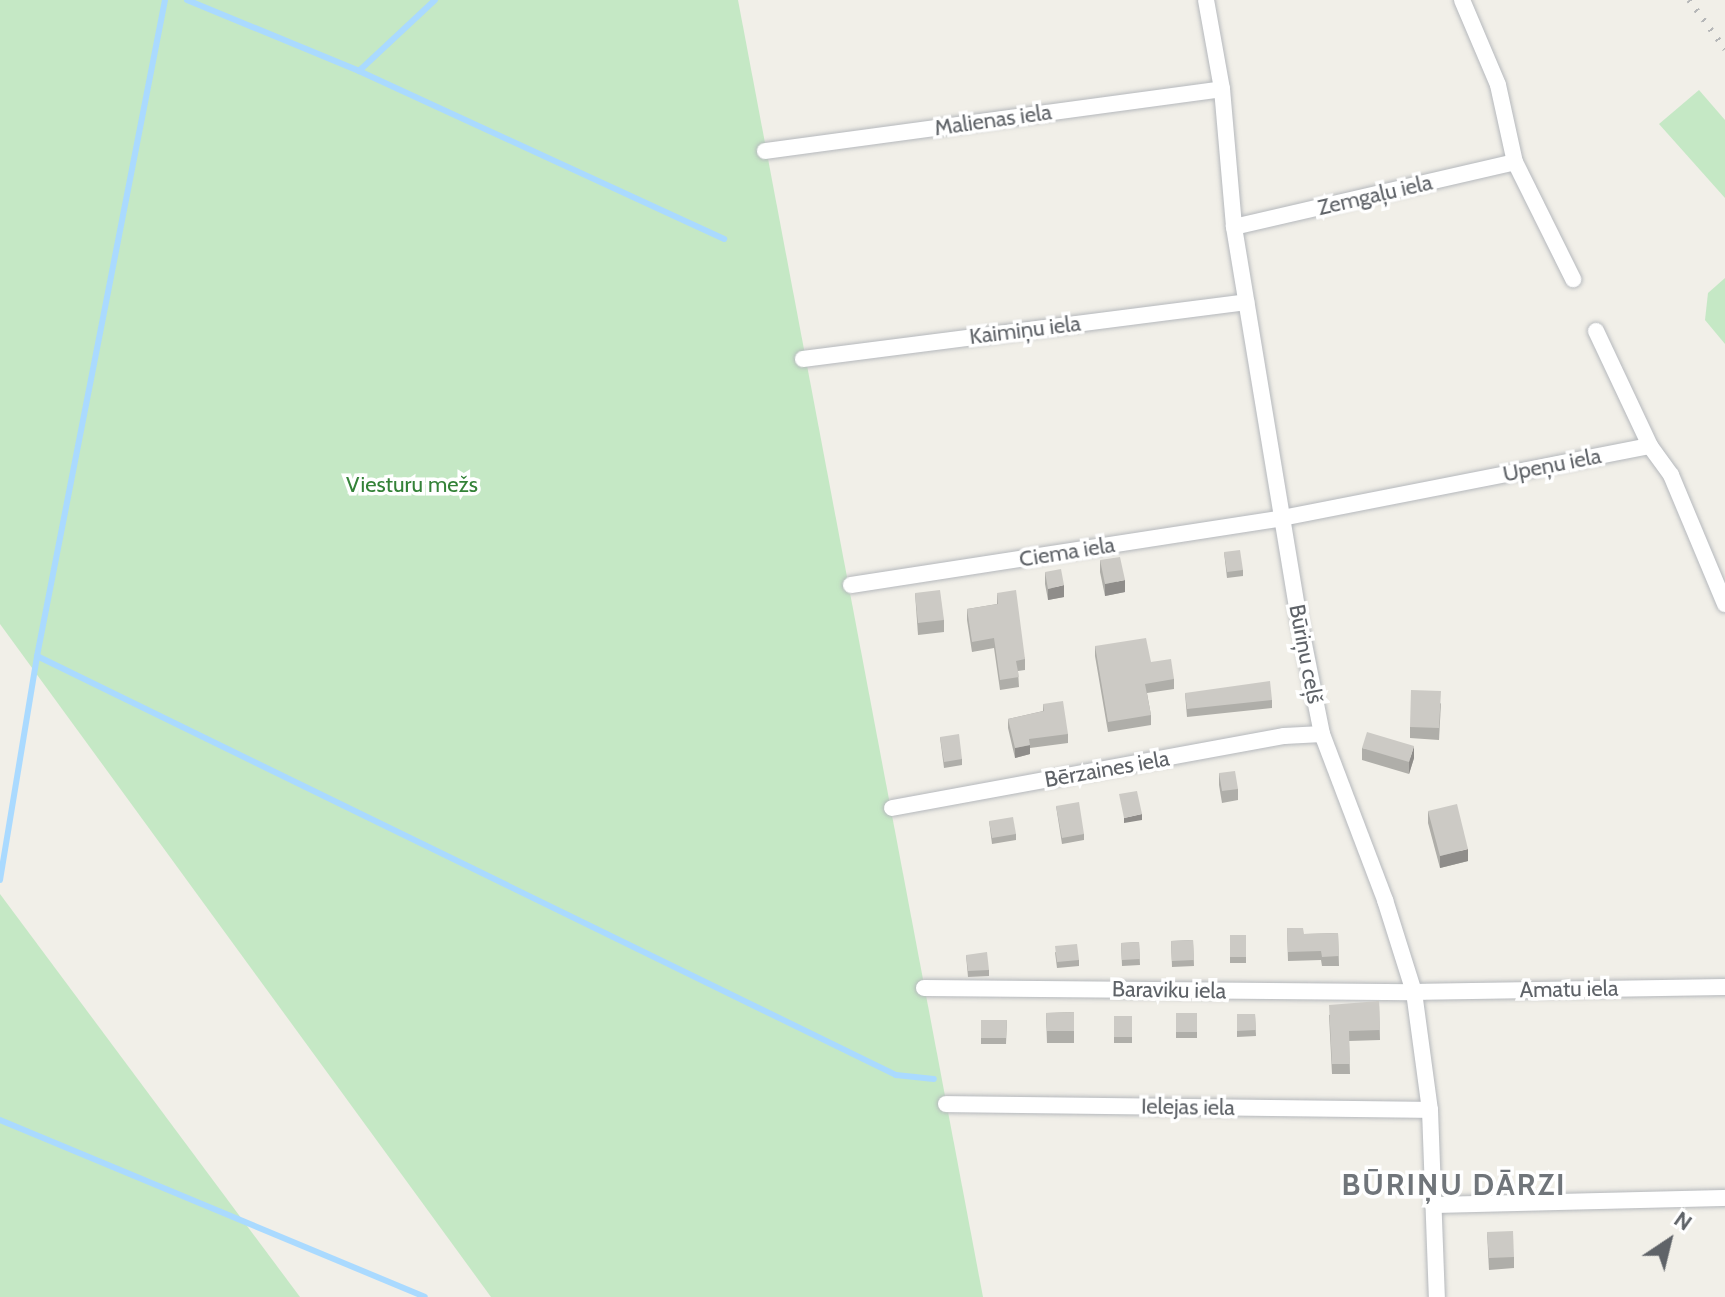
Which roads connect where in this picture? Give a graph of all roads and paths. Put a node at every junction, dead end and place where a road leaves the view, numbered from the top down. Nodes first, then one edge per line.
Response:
1 (1206, 0) edge
2 (1462, 0) edge
3 (1222, 89) junction
4 (765, 151) dead end
5 (1515, 162) junction
6 (1234, 227) junction
7 (1573, 279) dead end
8 (1246, 302) junction
9 (1596, 331) dead end
10 (803, 359) dead end
11 (1650, 446) junction
12 (1282, 518) junction
13 (851, 585) dead end
14 (1725, 604) edge
15 (1322, 734) junction
16 (892, 808) dead end
17 (1725, 987) edge
18 (924, 988) dead end
19 (1414, 992) junction
20 (946, 1104) dead end
21 (1430, 1110) junction
22 (1725, 1198) edge
23 (1433, 1205) junction
24 (1437, 1297) edge

1 - 3 street, Būriņu ceļš
2 - 5 street
3 - 4 street, Malienas iela
3 - 6 street, Būriņu ceļš
5 - 6 street, Zemgaļu iela
5 - 7 street
6 - 8 street, Būriņu ceļš
8 - 10 street, Kaimiņu iela
8 - 12 street, Būriņu ceļš
9 - 11 street
11 - 12 street, Upeņu iela
11 - 14 street
12 - 13 street, Ciema iela
12 - 15 street, Būriņu ceļš
15 - 16 street, Bērzaines iela
15 - 19 street, Būriņu ceļš
17 - 19 street, Amatu iela
18 - 19 street, Baraviku iela
19 - 21 street, Būriņu ceļš
20 - 21 street, Ielejas iela
21 - 23 street, Būriņu ceļš
22 - 23 street
23 - 24 street, Būriņu ceļš

